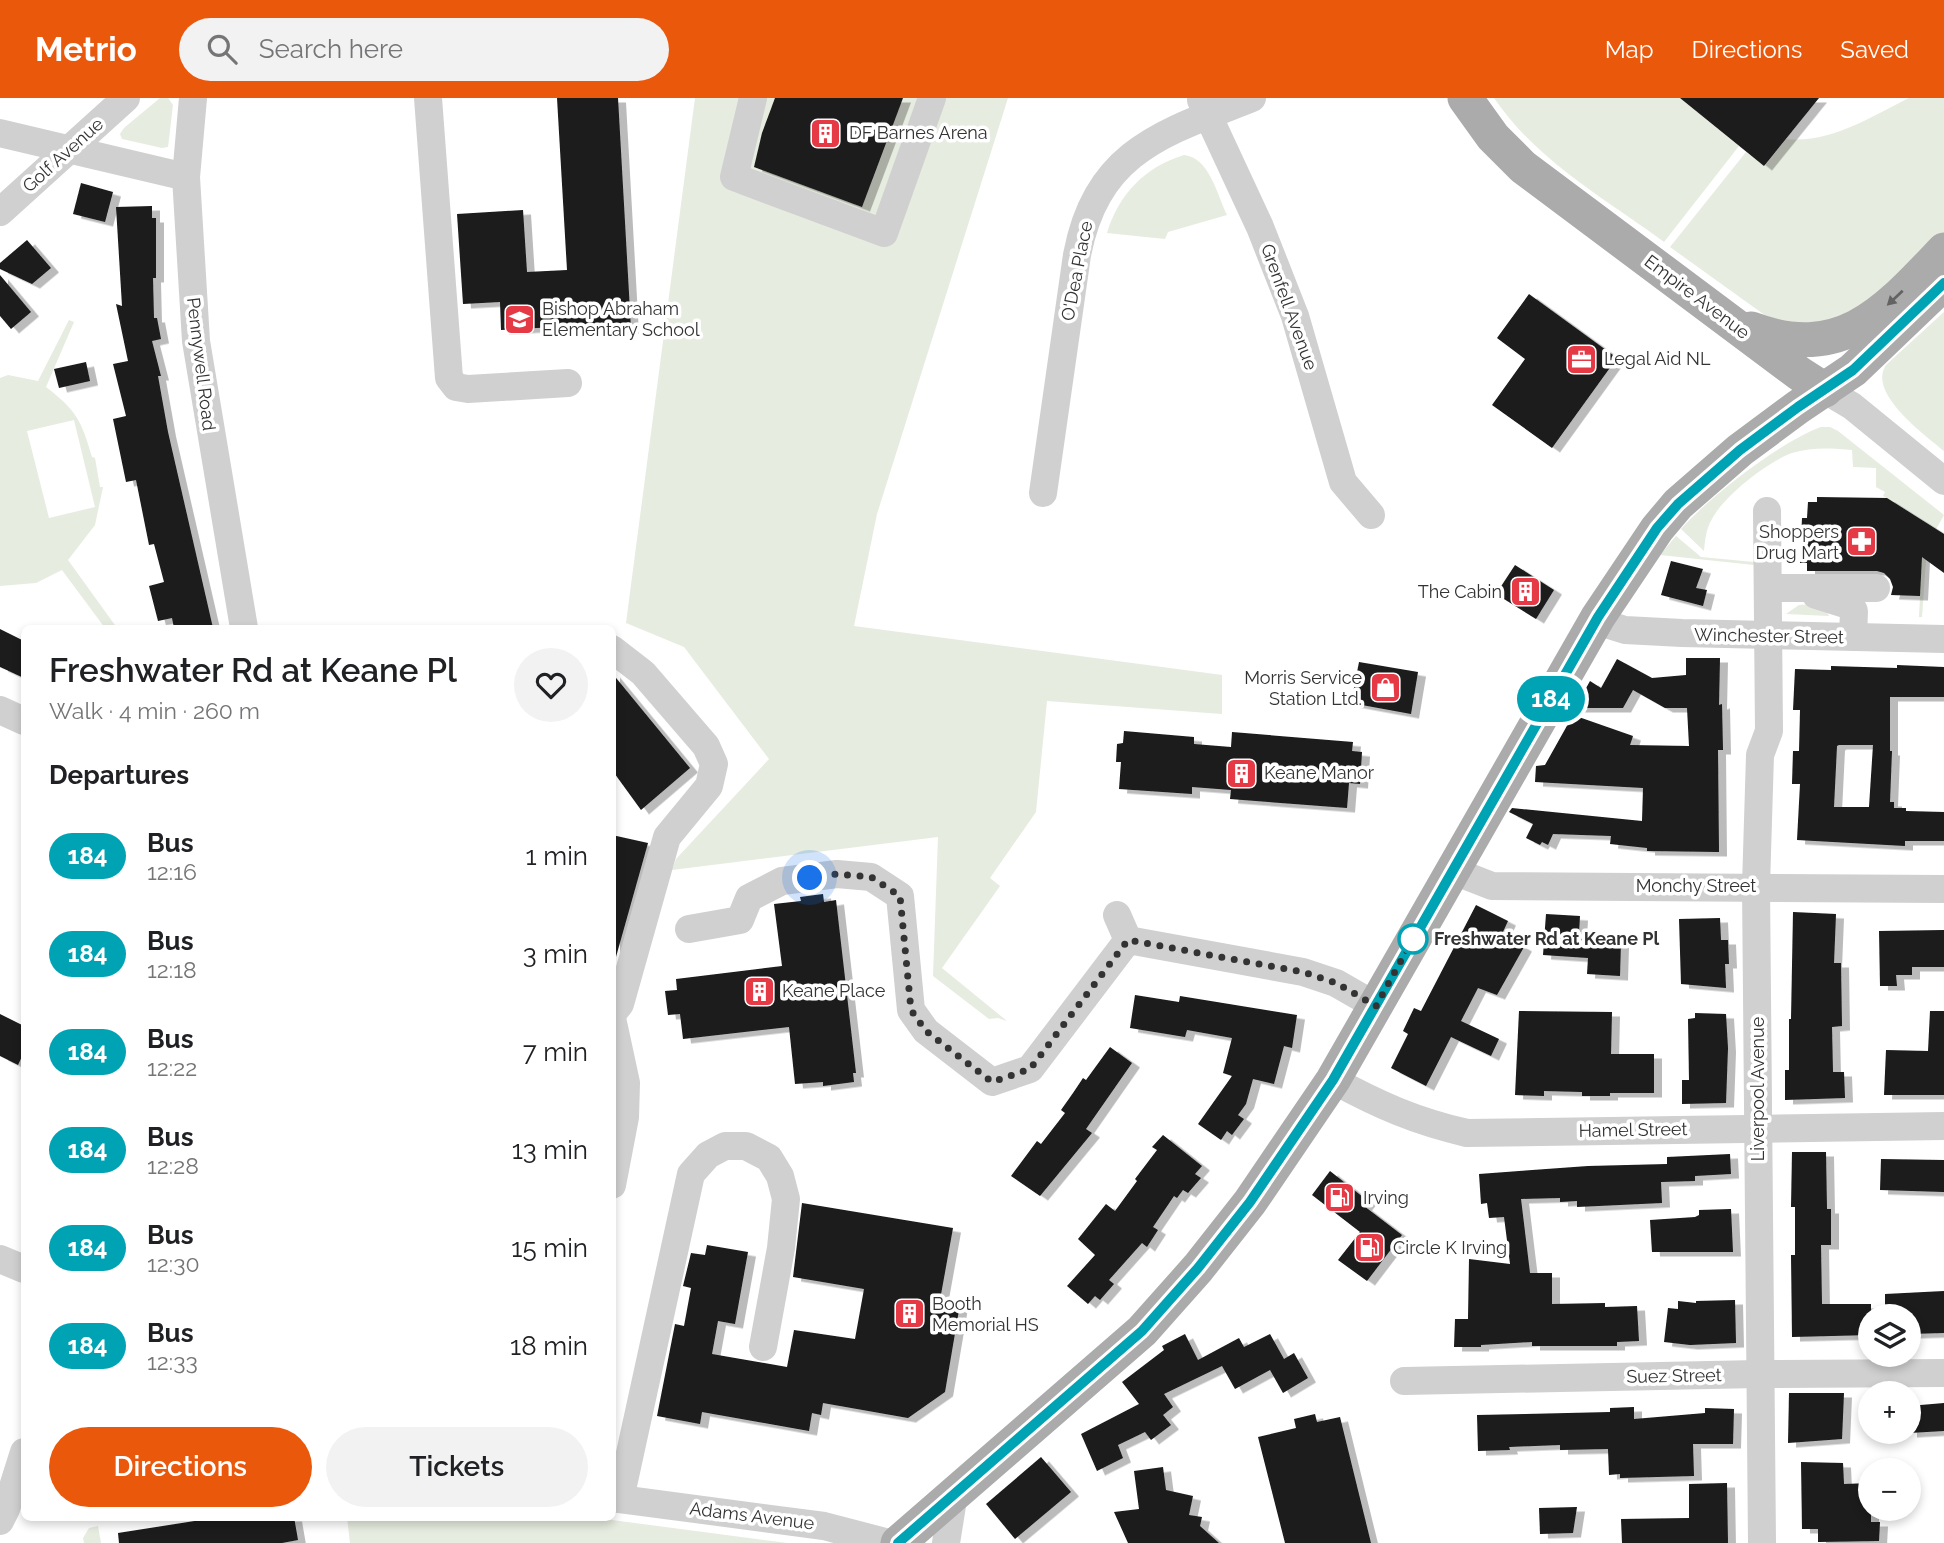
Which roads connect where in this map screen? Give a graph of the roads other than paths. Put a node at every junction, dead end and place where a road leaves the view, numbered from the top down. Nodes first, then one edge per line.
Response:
1 (126, 98) edge
2 (193, 98) edge
3 (428, 98) edge
4 (753, 98) edge
5 (932, 98) edge
6 (1252, 98) edge
7 (1465, 98) edge
8 (1204, 107) edge
9 (0, 133) edge
10 (71, 149) junction
11 (186, 177) junction
12 (0, 212) edge
13 (1944, 250) edge
14 (1944, 283) edge
15 (1737, 327) junction
16 (568, 383) dead end
17 (1825, 390) junction
18 (1944, 481) edge
19 (1043, 493) dead end
20 (1767, 511) dead end
21 (1371, 515) dead end
22 (1768, 588) junction
23 (1805, 588) junction
24 (1875, 588) dead end
25 (1598, 617) junction
26 (243, 625) edge
27 (1769, 636) junction
28 (1853, 638) junction
29 (1944, 639) edge
30 (616, 652) edge
31 (0, 710) edge
32 (21, 720) edge
33 (1451, 870) junction
34 (1756, 886) junction
35 (1944, 889) edge
36 (689, 929) dead end
37 (1376, 1006) junction
38 (616, 1010) edge
39 (616, 1035) edge
40 (1333, 1080) junction
41 (1944, 1126) edge
42 (1759, 1128) junction
43 (616, 1164) edge
44 (0, 1259) edge
45 (21, 1268) edge
46 (763, 1347) dead end
47 (1944, 1373) edge
48 (1759, 1374) junction
49 (1404, 1381) dead end
50 (21, 1465) edge
51 (954, 1493) junction
52 (616, 1499) edge
53 (10, 1512) edge
54 (889, 1543) edge
55 (898, 1543) edge
56 (946, 1543) edge
57 (1762, 1543) edge

1 - 10 street, Golf Avenue
2 - 11 street, Pennywell Road
3 - 16 street
4 - 5 street
6 - 8 street, O'Dea Place
7 - 15 main road, Empire Avenue
8 - 19 street, O'Dea Place
8 - 21 street, Grenfell Avenue
9 - 10 street
10 - 11 street
10 - 12 street, Golf Avenue
11 - 26 street, Pennywell Road
13 -> 15 main road
14 - 17 main road
15 - 17 main road, Empire Avenue
17 - 18 street, Empire Avenue
17 - 25 main road
20 - 22 street, Liverpool Avenue
22 - 23 street
22 - 27 street, Liverpool Avenue
23 - 24 street
23 - 28 street
25 - 27 street, Winchester Street
25 - 33 main road
27 - 28 street, Winchester Street
27 - 34 street, Liverpool Avenue
28 - 29 street, Winchester Street
30 - 38 street
31 - 32 street
33 - 34 street, Monchy Street
33 - 37 main road
34 - 35 street, Monchy Street
34 - 42 street, Liverpool Avenue
36 - 37 street
37 - 40 main road
39 - 43 street
40 - 42 street, Hamel Street
40 - 51 main road
41 - 42 street, Hamel Street
42 - 48 street, Liverpool Avenue
44 - 45 street
46 - 52 street
47 - 48 street, Suez Street
48 - 49 street, Suez Street
48 - 57 street, Liverpool Avenue
50 - 53 street
51 - 55 main road
51 - 56 street
52 - 54 street, Adams Avenue

